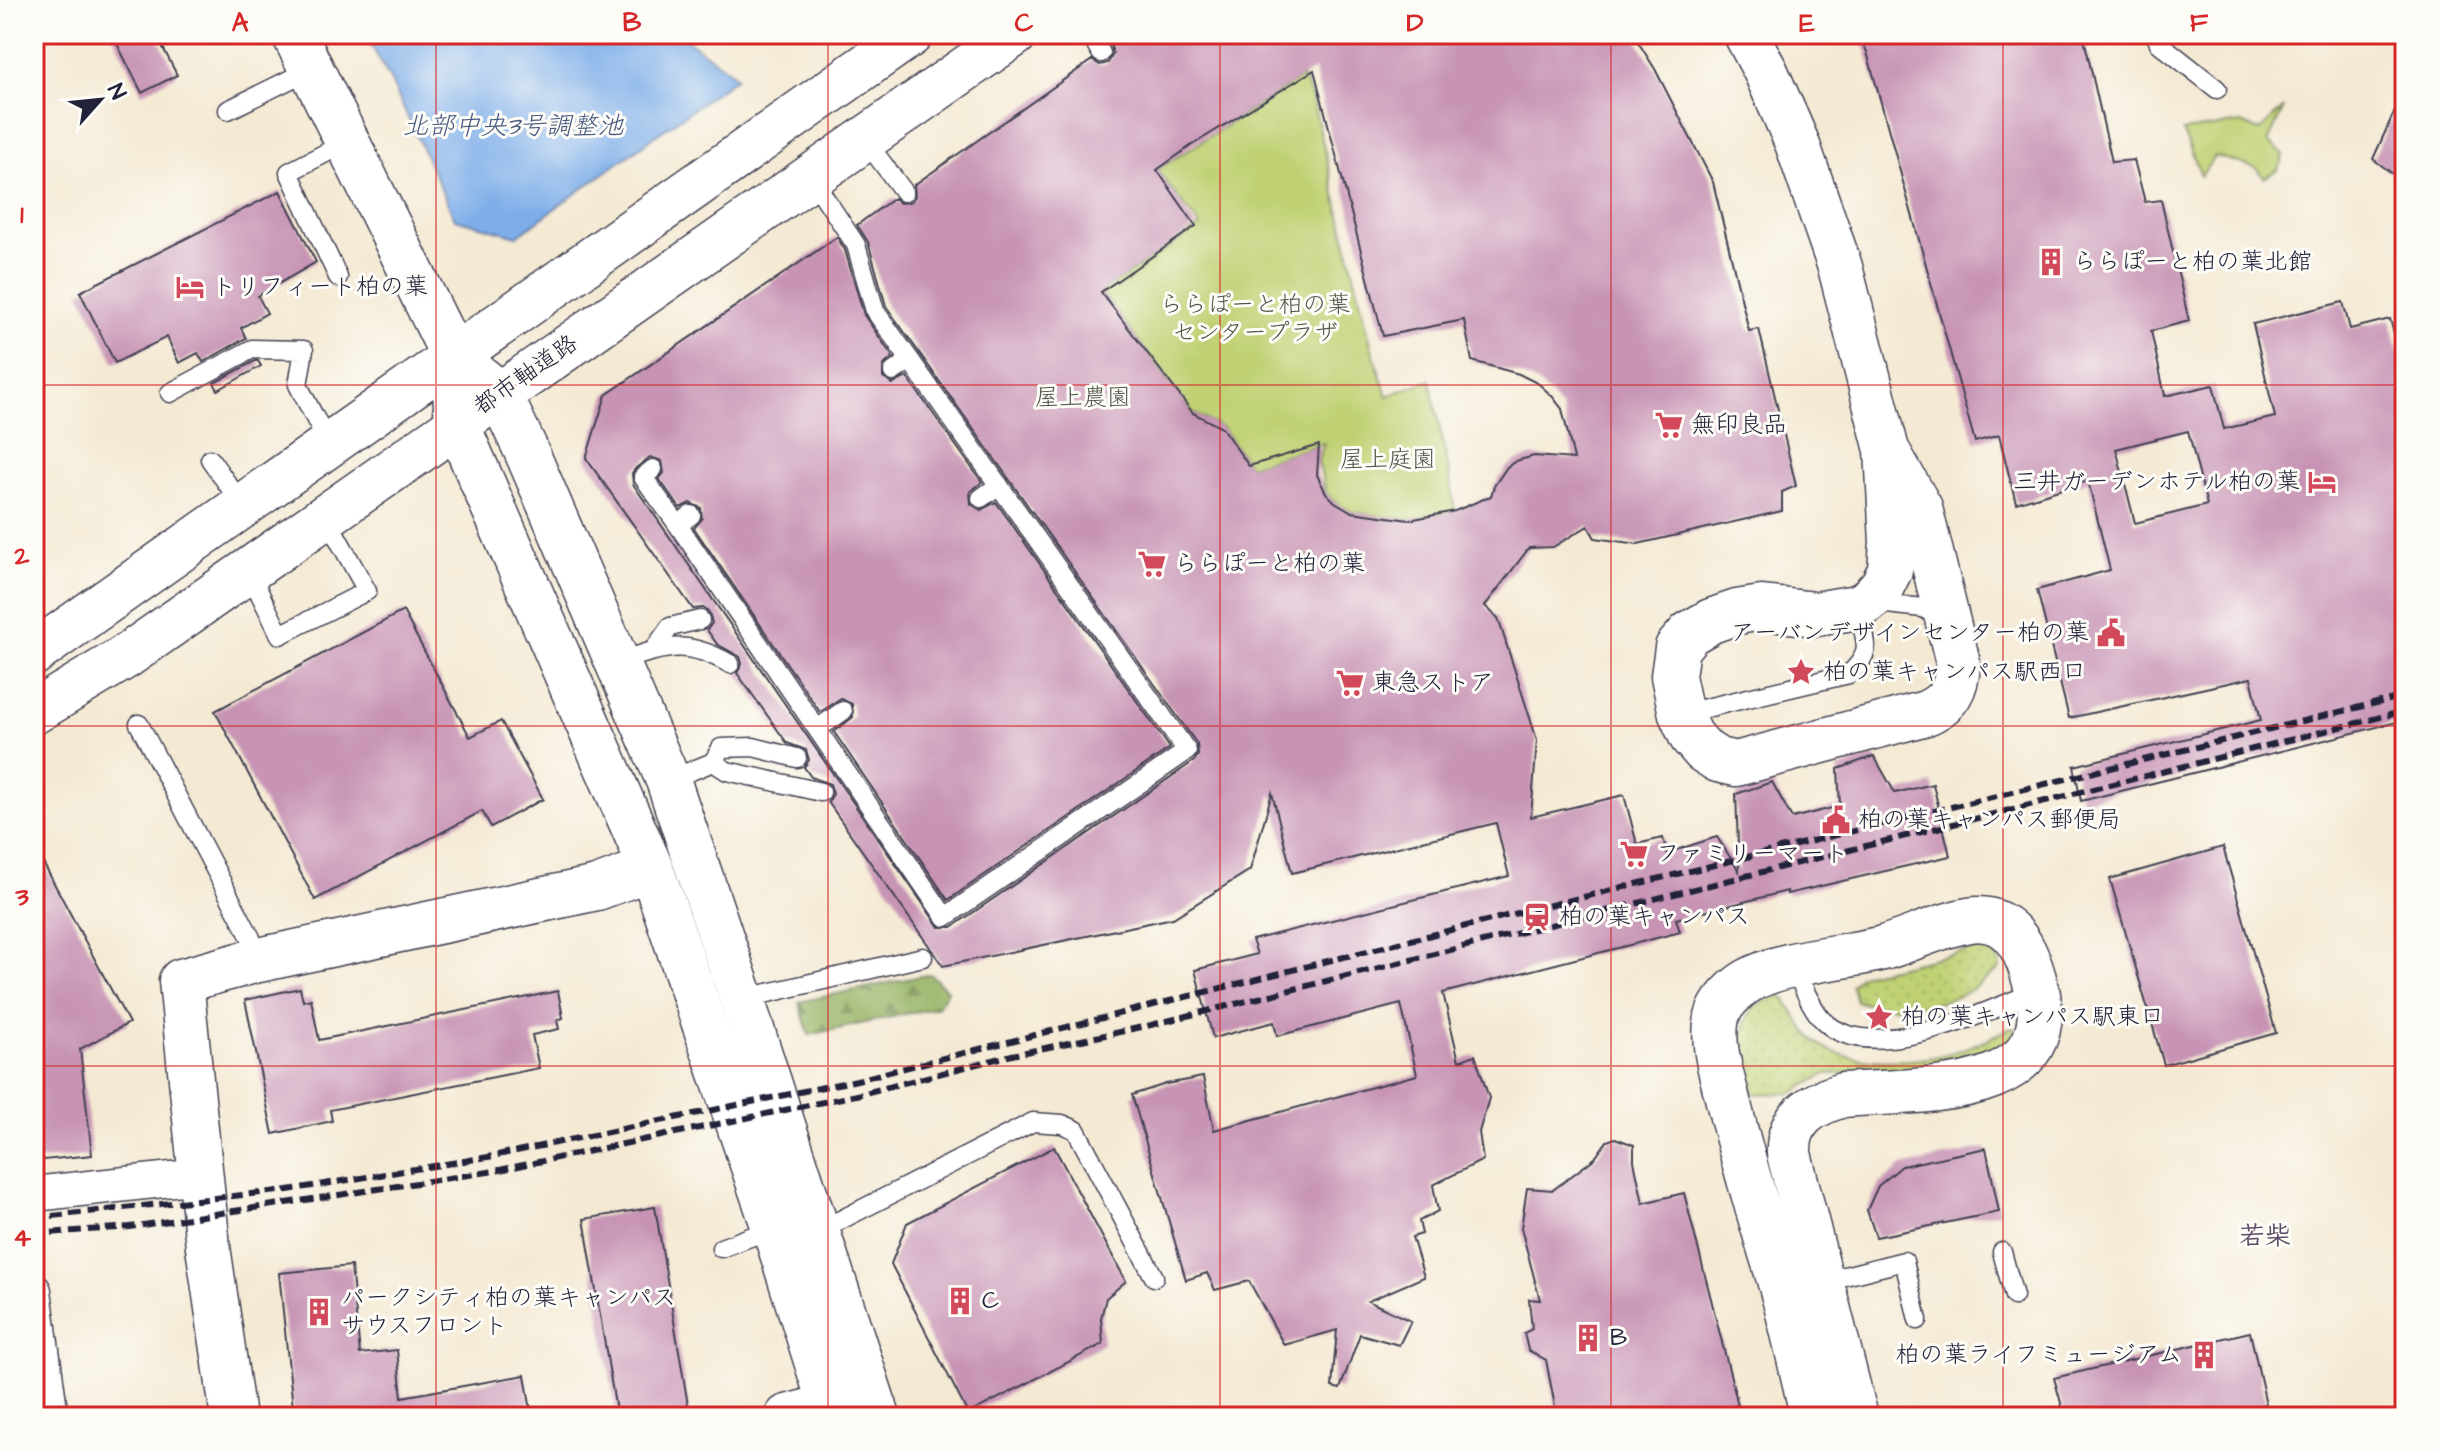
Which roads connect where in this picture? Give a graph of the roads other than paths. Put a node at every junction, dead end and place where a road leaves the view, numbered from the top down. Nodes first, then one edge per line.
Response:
1 (911, 34) edge
2 (1015, 34) edge
3 (1090, 34) edge
4 (1746, 34) edge
5 (2155, 34) edge
6 (303, 52) edge
7 (1101, 53) dead end
8 (2217, 89) dead end
9 (228, 110) dead end
10 (865, 140) junction
11 (347, 142) junction
12 (811, 177) junction
13 (904, 192) dead end
14 (338, 277) dead end
15 (875, 311) junction
16 (859, 323) dead end
17 (453, 356) junction
18 (910, 360) junction
19 (893, 372) dead end
20 (170, 393) dead end
21 (499, 393) junction
22 (457, 424) junction
23 (957, 426) junction
24 (941, 438) dead end
25 (332, 444) junction
26 (1887, 450) junction
27 (210, 459) dead end
28 (653, 469) dead end
29 (999, 485) junction
30 (981, 498) dead end
31 (243, 507) junction
32 (326, 517) junction
33 (246, 573) junction
34 (1862, 605) junction
35 (700, 620) dead end
36 (1947, 621) junction
37 (34, 653) edge
38 (636, 656) junction
39 (730, 664) dead end
40 (843, 711) dead end
41 (34, 712) edge
42 (1681, 714) junction
43 (139, 724) dead end
44 (817, 729) junction
45 (797, 758) dead end
46 (713, 762) junction
47 (668, 780) junction
48 (821, 792) dead end
49 (651, 868) junction
50 (923, 957) dead end
51 (254, 961) junction
52 (1793, 966) junction
53 (2037, 991) junction
54 (742, 999) junction
55 (1725, 1089) junction
56 (1807, 1109) junction
57 (200, 1176) junction
58 (34, 1194) edge
59 (774, 1228) junction
60 (817, 1232) junction
61 (721, 1248) dead end
62 (2002, 1252) dead end
63 (1154, 1277) dead end
64 (1821, 1282) junction
65 (34, 1291) edge
66 (2014, 1296) dead end
67 (1918, 1320) dead end
68 (40, 1382) edge
69 (853, 1409) edge
70 (226, 1416) edge
71 (51, 1417) edge
72 (787, 1417) edge
73 (1813, 1417) edge
74 (1856, 1417) edge

1 - 17 street
2 - 10 street, 都市軸道路
3 - 7 lane
4 - 26 street
5 - 8 lane
6 - 9 lane
6 - 11 street
10 - 12 street, 都市軸道路
10 - 13 lane
11 - 14 lane
11 - 17 street
12 - 15 lane
12 - 21 street, 都市軸道路
15 - 16 lane
15 - 18 lane
17 - 21 street
17 - 22 street
17 - 25 street
18 - 19 lane
18 - 23 lane
20 - 25 lane
21 - 22 street, 都市軸道路
21 - 38 street
22 - 32 street, 都市軸道路
22 - 49 street
23 - 24 lane
23 - 29 lane
25 - 31 street
26 - 34 street
26 - 36 street
27 - 31 lane
28 - 44 lane
29 - 30 lane
29 - 44 lane
31 - 37 street
32 - 33 street, 都市軸道路
32 - 33 lane
33 - 41 street, 都市軸道路
34 - 36 lane
34 - 42 lane
34 - 42 street
35 - 38 lane
36 - 42 street
38 - 39 lane
38 - 47 street
40 - 44 lane
43 - 51 lane
45 - 46 lane
46 - 47 lane
46 - 48 lane
47 - 54 street
49 - 51 street
49 - 59 street
50 - 54 lane
51 - 57 street
52 - 53 lane
52 - 53 street
52 - 55 street
53 - 56 street
54 - 60 street
55 - 56 street
55 - 73 street
56 - 64 street
57 - 58 street
57 - 70 street
59 - 61 lane
59 - 69 street
60 - 63 lane
60 - 69 street
62 - 66 lane
64 - 67 lane
64 - 74 street
65 - 68 street
68 - 71 street
69 - 72 street

